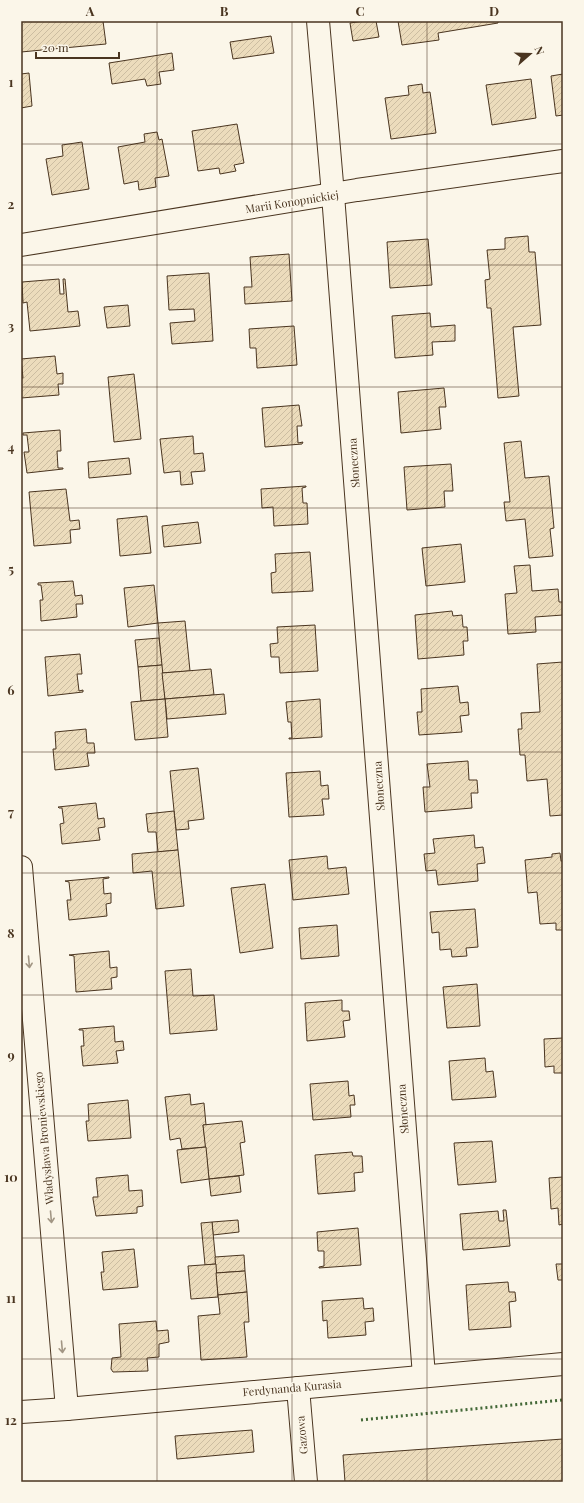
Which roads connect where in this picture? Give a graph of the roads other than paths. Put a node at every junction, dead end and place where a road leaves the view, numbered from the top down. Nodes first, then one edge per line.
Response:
1 (318, 21) edge
2 (563, 161) edge
3 (333, 195) junction
4 (21, 245) edge
5 (21, 868) edge
6 (563, 1364) edge
7 (424, 1376) junction
8 (298, 1388) junction
9 (67, 1409) junction
10 (21, 1412) edge
11 (306, 1482) edge

1 - 3 street, Słoneczna
2 - 3 street, Marii Konopnickiej
3 - 4 street, Marii Konopnickiej
3 - 7 street, Słoneczna
5 -> 9 street, Władysława Broniewskiego
6 - 7 street, Ferdynanda Kurasia
7 - 8 street, Ferdynanda Kurasia
8 - 9 street, Ferdynanda Kurasia
8 - 11 street, Gazowa
9 - 10 street, Ferdynanda Kurasia

